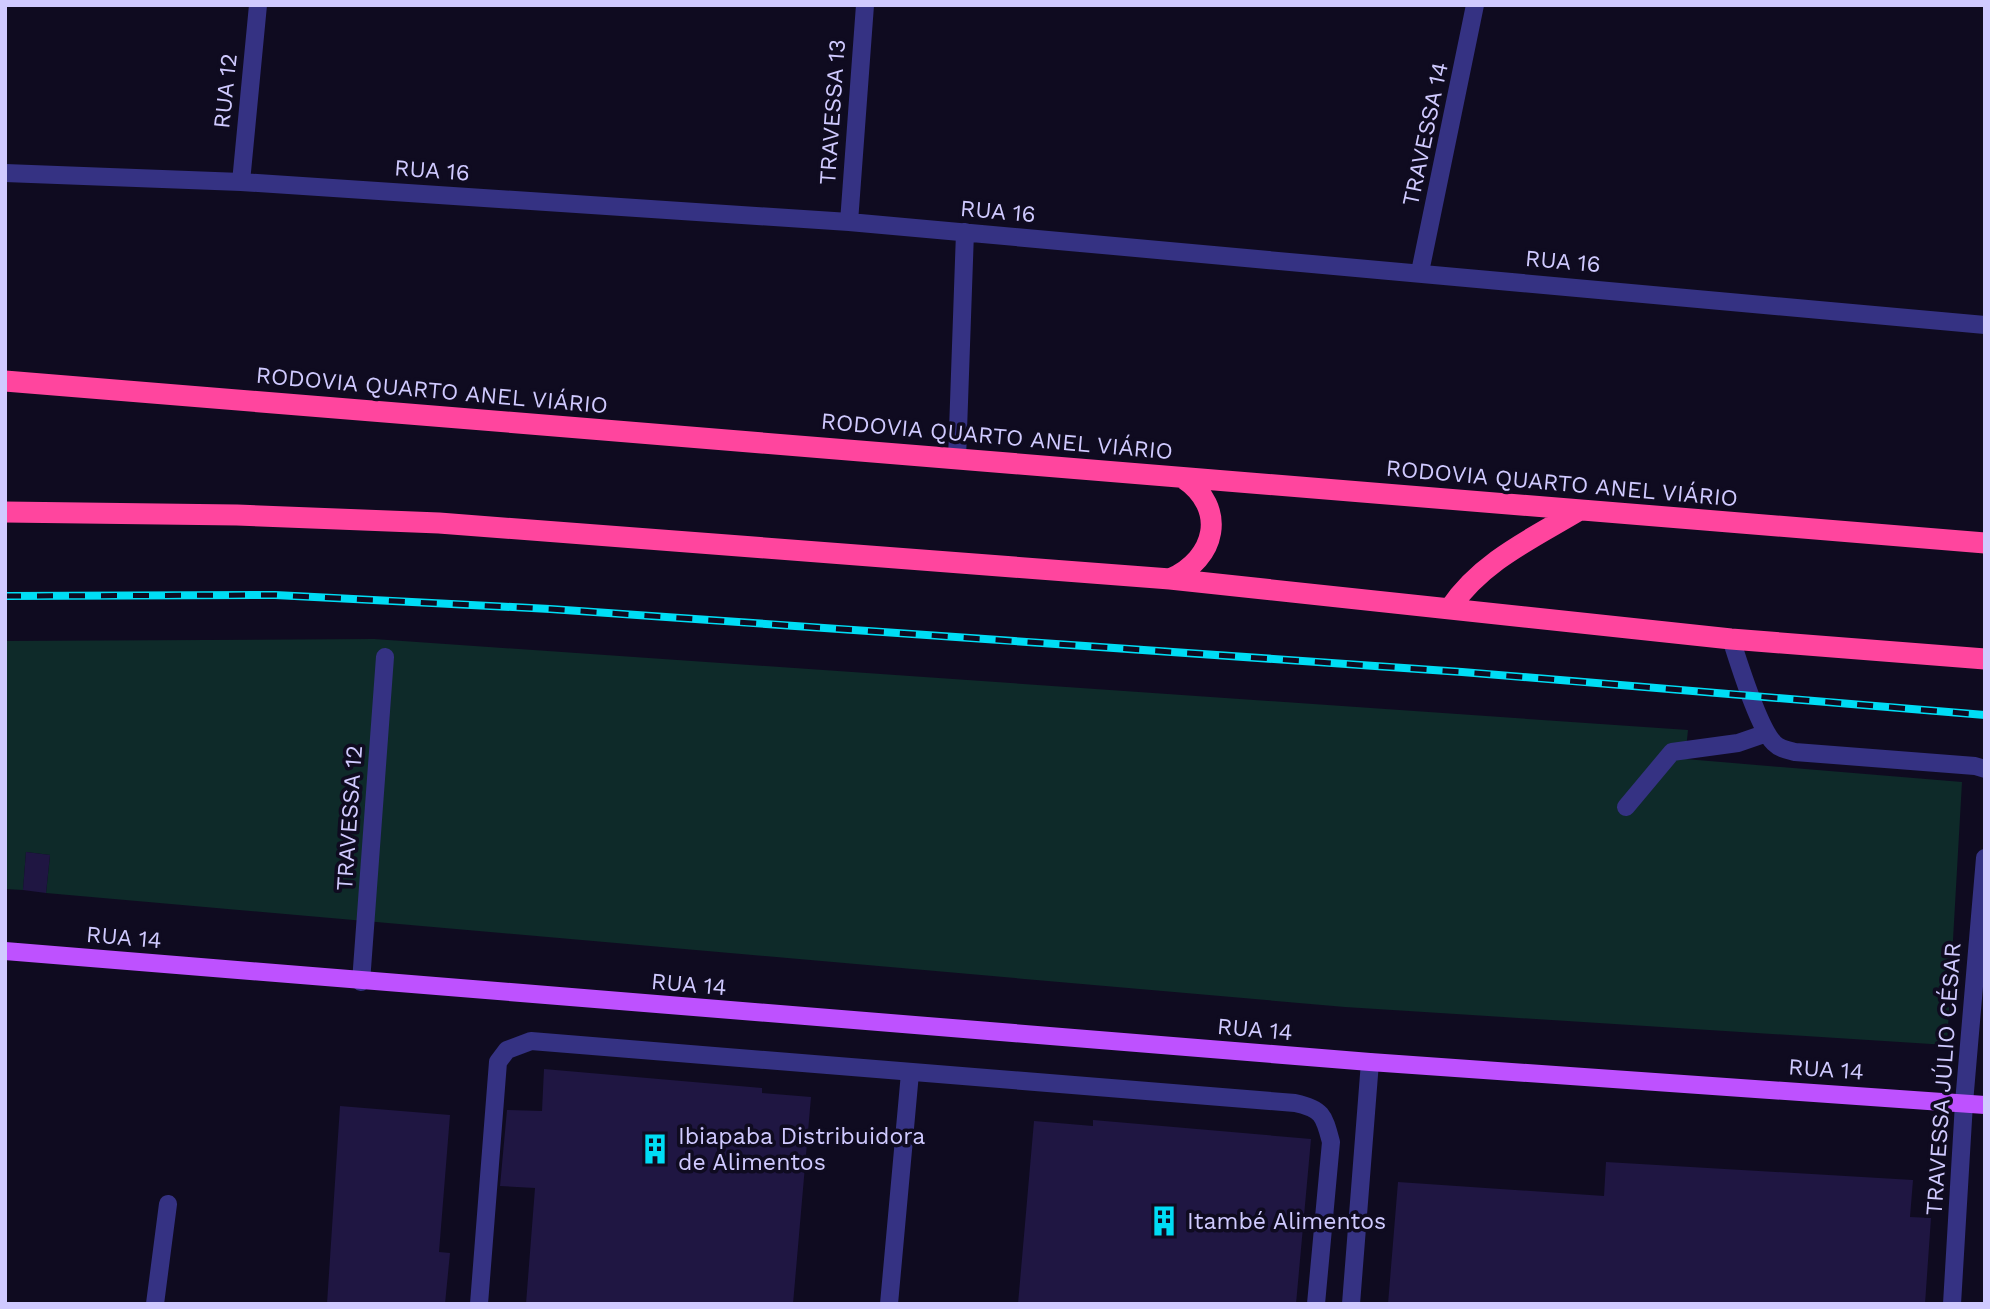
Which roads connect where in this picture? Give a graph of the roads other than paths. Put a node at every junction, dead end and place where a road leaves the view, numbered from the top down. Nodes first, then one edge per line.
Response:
1 (258, 5) edge
2 (865, 5) edge
3 (1475, 5) edge
4 (5, 173) edge
5 (241, 182) junction
6 (849, 222) junction
7 (965, 232) junction
8 (1420, 272) junction
9 (1985, 325) edge
10 (5, 382) edge
11 (957, 459) junction
12 (1183, 478) junction
13 (5, 512) edge
14 (1578, 512) junction
15 (1985, 543) edge
16 (1170, 579) junction
17 (1450, 608) junction
18 (1731, 639) junction
19 (385, 657) dead end
20 (1985, 659) edge
21 (1767, 733) junction
22 (1985, 769) edge
23 (1626, 807) dead end
24 (1985, 858) edge
25 (5, 951) edge
26 (361, 982) junction
27 (1370, 1062) junction
28 (909, 1073) junction
29 (1965, 1102) junction
30 (1985, 1105) edge
31 (168, 1205) dead end
32 (155, 1304) edge
33 (479, 1304) edge
34 (889, 1304) edge
35 (1316, 1304) edge
36 (1352, 1304) edge
37 (1952, 1304) edge

1 - 5 street, RUA 12
2 - 6 street, TRAVESSA 13
3 - 8 street, TRAVESSA 14
4 - 5 street, RUA 16
5 - 6 street, RUA 16
6 - 7 street, RUA 16
7 - 8 street, RUA 16
7 - 11 street
8 - 9 street, RUA 16
10 - 11 highway, RODOVIA QUARTO ANEL VIÁRIO
11 - 12 highway, RODOVIA QUARTO ANEL VIÁRIO
12 - 14 highway, RODOVIA QUARTO ANEL VIÁRIO
12 - 16 highway
13 - 16 highway
14 - 15 highway, RODOVIA QUARTO ANEL VIÁRIO
14 - 17 highway
16 - 17 highway
17 - 18 highway
18 - 20 highway
18 - 21 street
19 - 26 street, TRAVESSA 12
21 - 22 street
21 - 23 street
24 - 29 street, TRAVESSA JÚLIO CÉSAR
25 - 26 main road, RUA 14
26 - 27 main road, RUA 14
27 - 29 main road, RUA 14
27 - 36 street
28 - 33 street
28 - 34 street
28 - 35 street
29 - 30 main road, RUA 14
29 - 37 street, TRAVESSA JÚLIO CÉSAR
31 - 32 street

